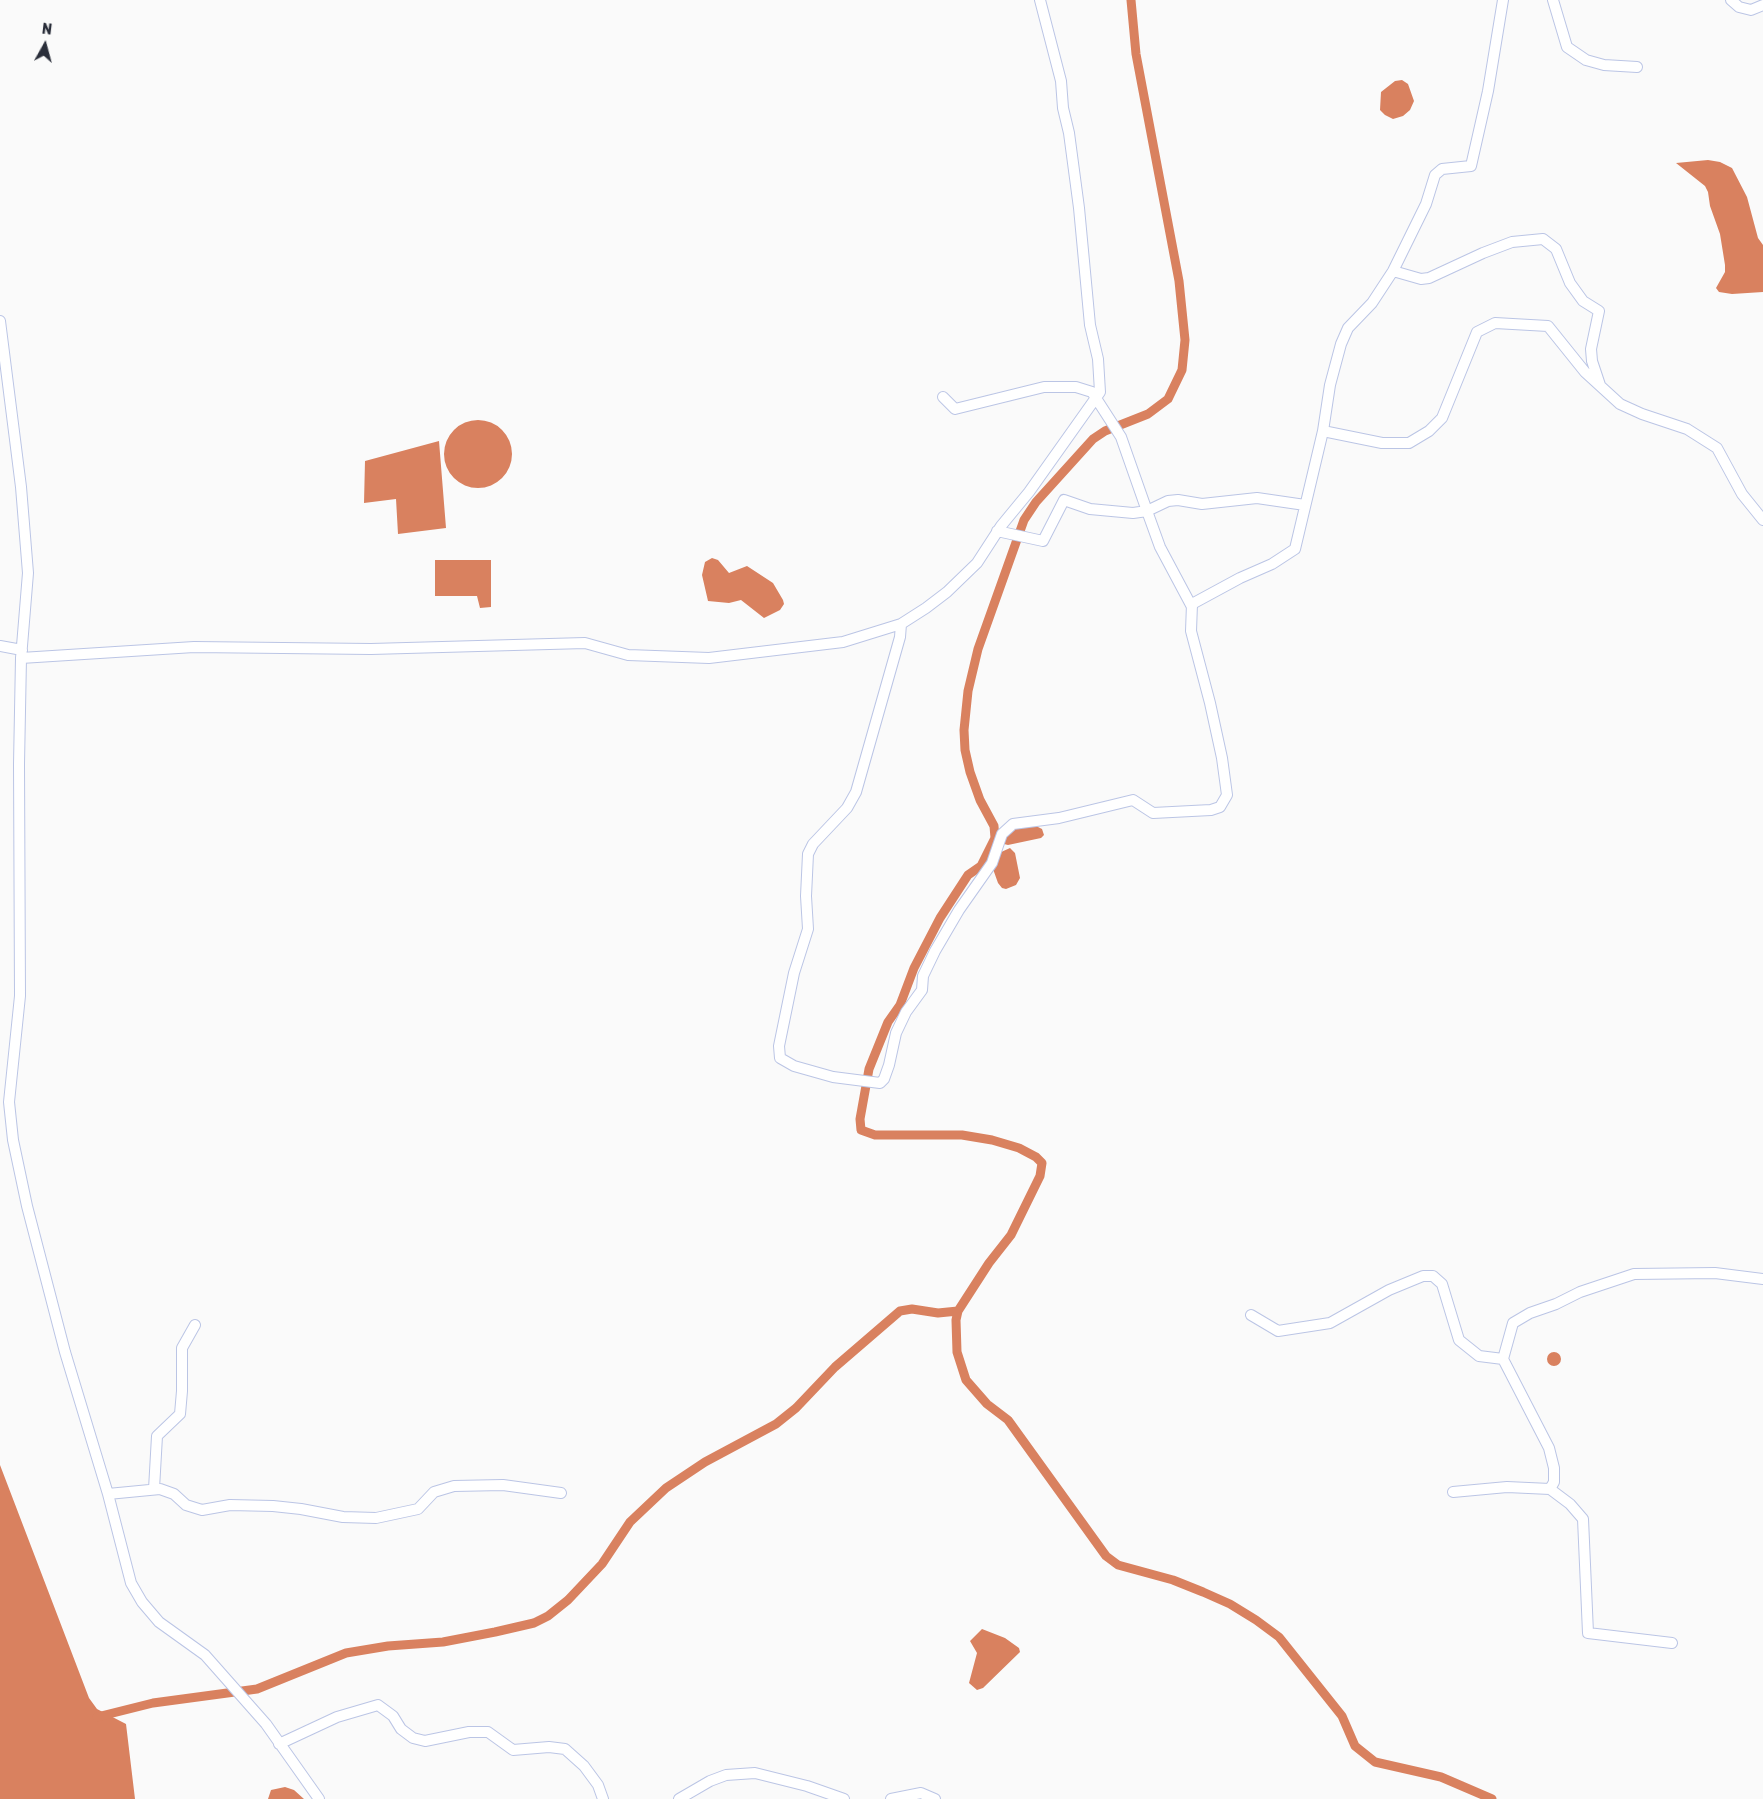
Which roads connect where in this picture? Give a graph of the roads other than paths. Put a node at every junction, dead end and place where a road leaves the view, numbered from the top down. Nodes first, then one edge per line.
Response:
1 (1040, 0) edge
2 (1502, 0) edge
3 (1553, 0) edge
4 (1731, 0) edge
5 (1763, 5) edge
6 (1637, 67) dead end
7 (1393, 271) junction
8 (0, 322) edge
9 (1600, 386) junction
10 (1097, 396) junction
11 (943, 397) dead end
12 (1323, 431) junction
13 (1305, 505) junction
14 (1147, 511) junction
15 (1763, 520) edge
16 (998, 531) junction
17 (1192, 607) junction
18 (901, 624) junction
19 (0, 646) edge
20 (21, 654) junction
21 (1763, 1279) edge
22 (1251, 1315) dead end
23 (195, 1325) dead end
24 (1503, 1359) junction
25 (154, 1489) junction
26 (1550, 1489) junction
27 (1454, 1492) dead end
28 (561, 1493) dead end
29 (108, 1494) junction
30 (1672, 1643) dead end
31 (279, 1744) junction
32 (319, 1799) edge
33 (603, 1799) edge
34 (679, 1799) edge
35 (844, 1799) edge
36 (891, 1799) edge
37 (935, 1799) edge

1 - 10 street
2 - 7 street
3 - 6 street
4 - 5 street
7 - 9 street
7 - 12 street
8 - 20 street
9 - 12 street
9 - 15 street
10 - 11 street
10 - 14 street
10 - 16 street
12 - 13 street
13 - 14 street
13 - 17 street
14 - 16 street
14 - 17 street
16 - 18 street
17 - 18 street
18 - 20 street
19 - 20 street
20 - 29 street
21 - 24 street
22 - 24 street
23 - 25 street
24 - 26 street
25 - 28 street
25 - 29 street
26 - 27 street
26 - 30 street
29 - 31 street
31 - 32 street
31 - 33 street
34 - 35 street
36 - 37 street

